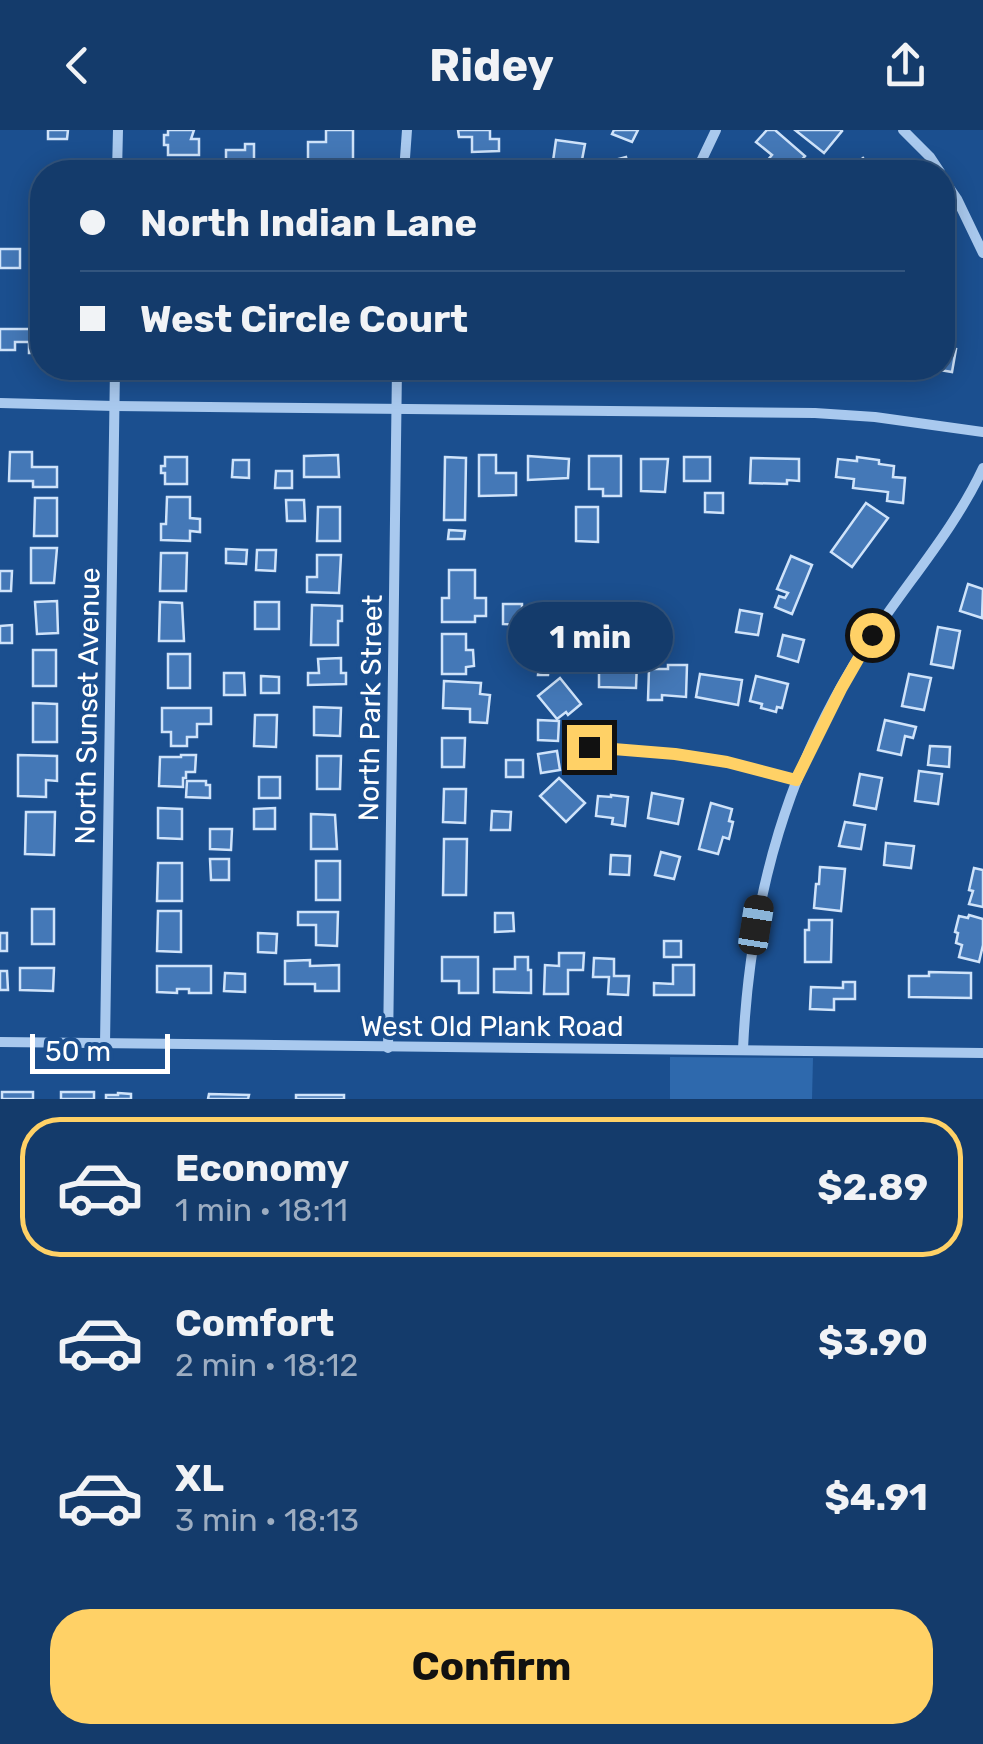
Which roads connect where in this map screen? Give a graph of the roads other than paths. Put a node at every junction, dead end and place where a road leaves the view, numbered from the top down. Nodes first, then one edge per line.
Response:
1 (118, 130) edge
2 (407, 130) edge
3 (716, 130) edge
4 (904, 130) edge
5 (117, 160) edge
6 (405, 160) edge
7 (702, 160) edge
8 (932, 160) edge
9 (955, 197) edge
10 (983, 254) edge
11 (115, 380) edge
12 (396, 380) edge
13 (0, 403) edge
14 (114, 406) junction
15 (396, 409) junction
16 (983, 432) edge
17 (983, 468) edge
18 (589, 747) dead end
19 (796, 780) junction
20 (0, 1042) edge
21 (104, 1045) junction
22 (388, 1048) junction
23 (744, 1050) junction
24 (983, 1053) edge

1 - 5 street
2 - 6 street
3 - 7 street
4 - 8 street
9 - 10 street
11 - 14 street, North Sunset Avenue
12 - 15 street, North Park Street
13 - 14 street
14 - 15 street
14 - 21 street, North Sunset Avenue
15 - 16 street
15 - 22 street, North Park Street
17 - 19 street
18 - 19 street
19 - 23 street
20 - 21 street, West Old Plank Road
21 - 22 street, West Old Plank Road
22 - 23 street, West Old Plank Road
23 - 24 street, West Old Plank Road

